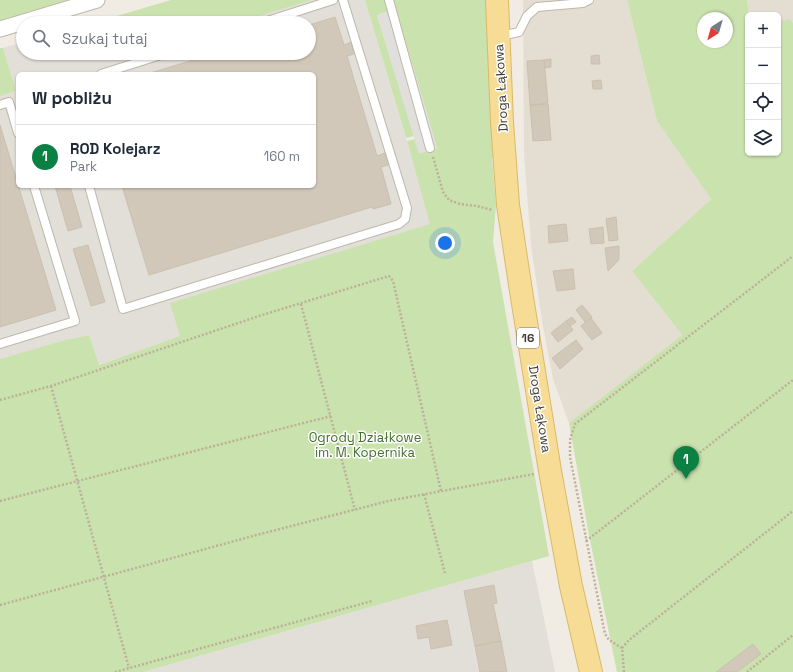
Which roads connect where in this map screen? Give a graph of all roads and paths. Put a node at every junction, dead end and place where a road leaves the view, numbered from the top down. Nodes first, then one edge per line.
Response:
1 (97, 0) edge
2 (333, 0) edge
3 (343, 0) edge
4 (389, 0) edge
5 (497, 0) edge
6 (590, 0) edge
7 (43, 16) edge
8 (283, 16) edge
9 (16, 24) edge
10 (0, 29) edge
11 (499, 36) junction
12 (145, 60) edge
13 (107, 72) edge
14 (0, 105) edge
15 (16, 126) edge
16 (430, 148) joint
17 (35, 188) edge
18 (91, 188) edge
19 (494, 210) dead end
20 (793, 256) edge
21 (301, 304) junction
22 (0, 344) edge
23 (793, 380) edge
24 (51, 386) junction
25 (0, 400) edge
26 (331, 416) junction
27 (550, 471) junction
28 (77, 482) junction
29 (441, 491) junction
30 (424, 494) junction
31 (0, 501) edge
32 (356, 510) junction
33 (793, 511) edge
34 (586, 541) junction
35 (445, 573) dead end
36 (104, 577) junction
37 (372, 601) dead end
38 (0, 605) edge
39 (793, 636) edge
40 (622, 648) junction
41 (129, 668) junction
42 (115, 672) edge
43 (591, 672) edge
44 (624, 672) edge
45 (747, 672) edge

1 - 7 street
2 - 8 lane
3 - 18 lane
4 - 16 lane
5 - 11 main road, Droga Łąkowa / 16
6 - 11 lane
9 - 10 street
11 - 27 main road, Droga Łąkowa / 16
12 - 13 lane
14 - 15 lane
16 - 19 path
17 - 22 lane
20 - 34 path
21 - 24 path
21 - 26 path
21 - 29 path
23 - 34 path
24 - 25 path
24 - 28 path
26 - 28 path
26 - 32 path
27 - 29 path
27 - 43 main road, Droga Łąkowa / 16
28 - 31 path
28 - 36 path
29 - 30 path
30 - 32 path
30 - 35 path
32 - 36 path
33 - 40 path
34 - 40 path
36 - 38 path
36 - 41 path
37 - 41 path
39 - 45 path
40 - 44 path
41 - 42 path

